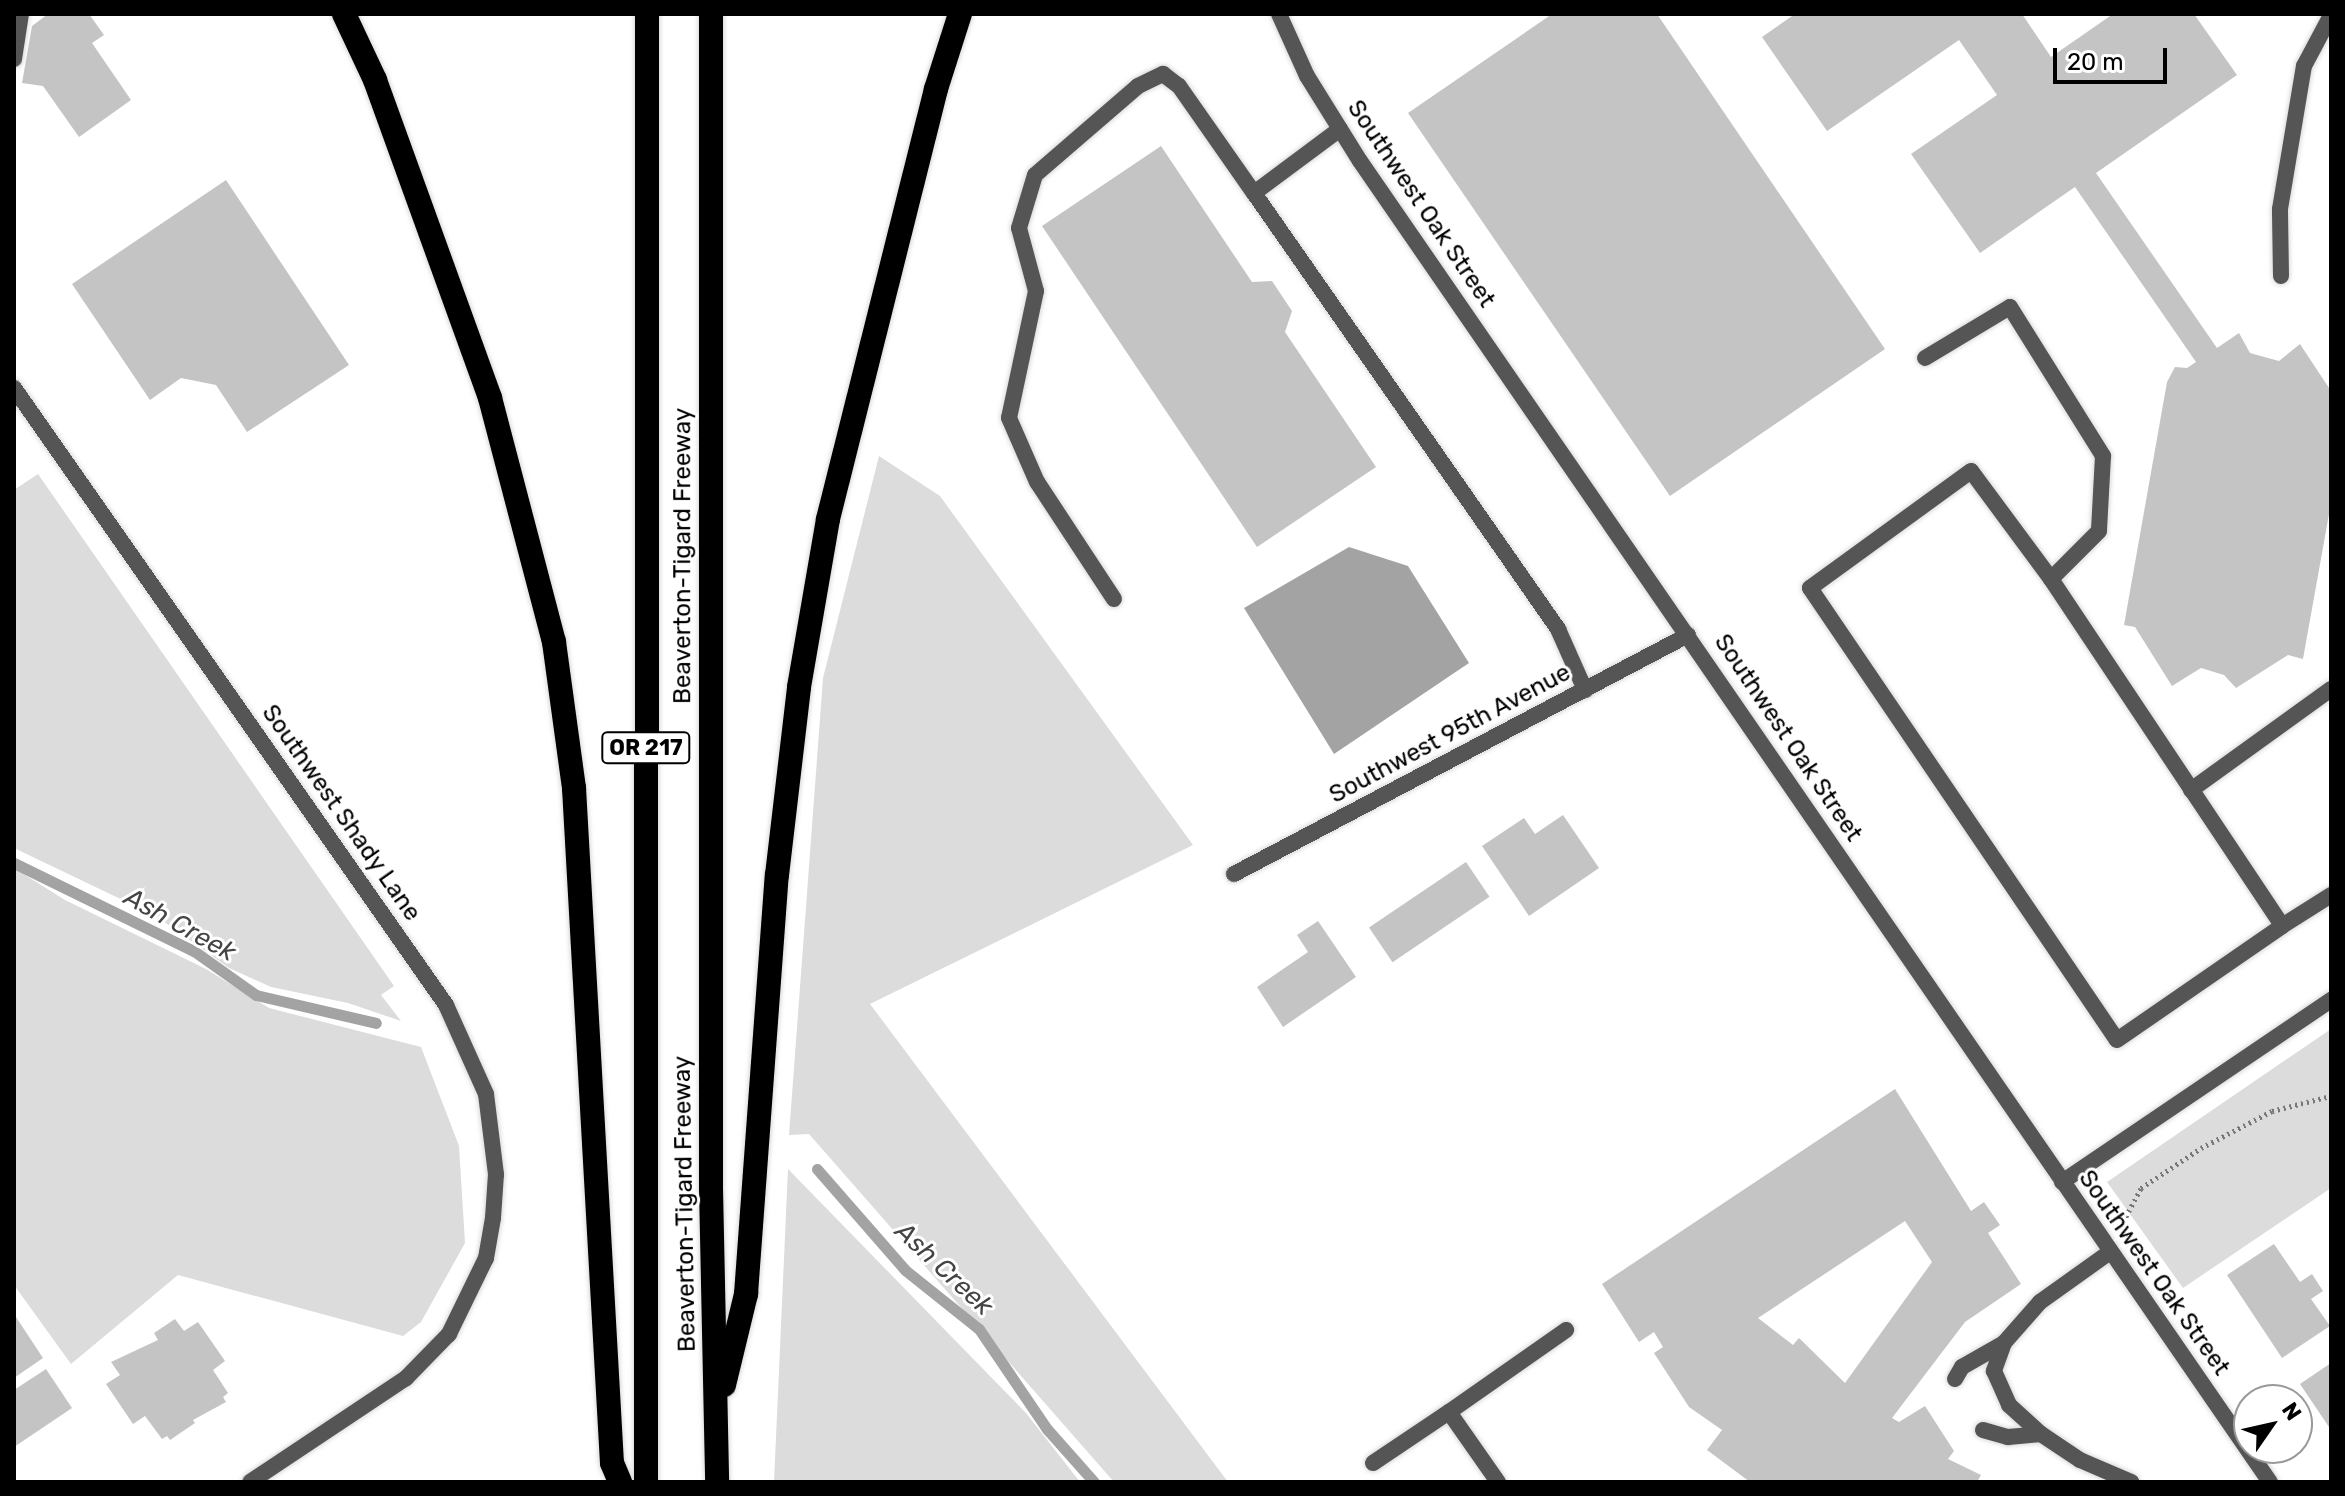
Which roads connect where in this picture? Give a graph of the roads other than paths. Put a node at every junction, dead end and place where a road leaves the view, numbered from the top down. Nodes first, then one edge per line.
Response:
1 (21, 14) edge
2 (344, 14) edge
3 (647, 14) edge
4 (711, 14) edge
5 (960, 14) edge
6 (1279, 14) edge
7 (2325, 17) edge
8 (14, 59) edge
9 (1340, 129) junction
10 (1254, 193) junction
11 (2281, 276) dead end
12 (1925, 358) dead end
13 (14, 388) edge
14 (2051, 579) junction
15 (1114, 599) dead end
16 (1688, 635) junction
17 (2331, 689) edge
18 (1585, 690) junction
19 (2191, 790) junction
20 (1234, 874) dead end
21 (2331, 895) edge
22 (2282, 926) junction
23 (2331, 1000) edge
24 (2062, 1182) junction
25 (2110, 1252) junction
26 (1566, 1330) dead end
27 (2004, 1343) junction
28 (1955, 1379) dead end
29 (1449, 1412) junction
30 (716, 1414) junction
31 (1983, 1430) dead end
32 (2041, 1434) junction
33 (1373, 1463) dead end
34 (250, 1482) edge
35 (620, 1482) edge
36 (646, 1482) edge
37 (717, 1482) edge
38 (1498, 1482) edge
39 (2131, 1482) edge
40 (2270, 1482) edge

1 - 8 street
2 - 35 highway
3 - 36 highway, Beaverton-Tigard Freeway / OR 217
4 - 30 highway, Beaverton-Tigard Freeway / OR 217
5 - 30 highway
6 - 9 street, Southwest Oak Street
7 - 11 street
9 - 10 street
9 - 16 street, Southwest Oak Street
10 - 15 street
10 - 18 street
12 - 14 street
13 - 34 street, Southwest Shady Lane
14 - 19 street
14 - 22 street
16 - 18 street, Southwest 95th Avenue
16 - 24 street, Southwest Oak Street
17 - 19 street
18 - 20 street, Southwest 95th Avenue
19 - 22 street
21 - 22 street
23 - 24 street
24 - 25 street, Southwest Oak Street
25 - 27 street
25 - 40 street, Southwest Oak Street
26 - 29 street
27 - 28 street
27 - 32 street
29 - 33 street
29 - 38 street
30 - 37 highway, Beaverton-Tigard Freeway / OR 217
31 - 32 street
32 - 39 street

